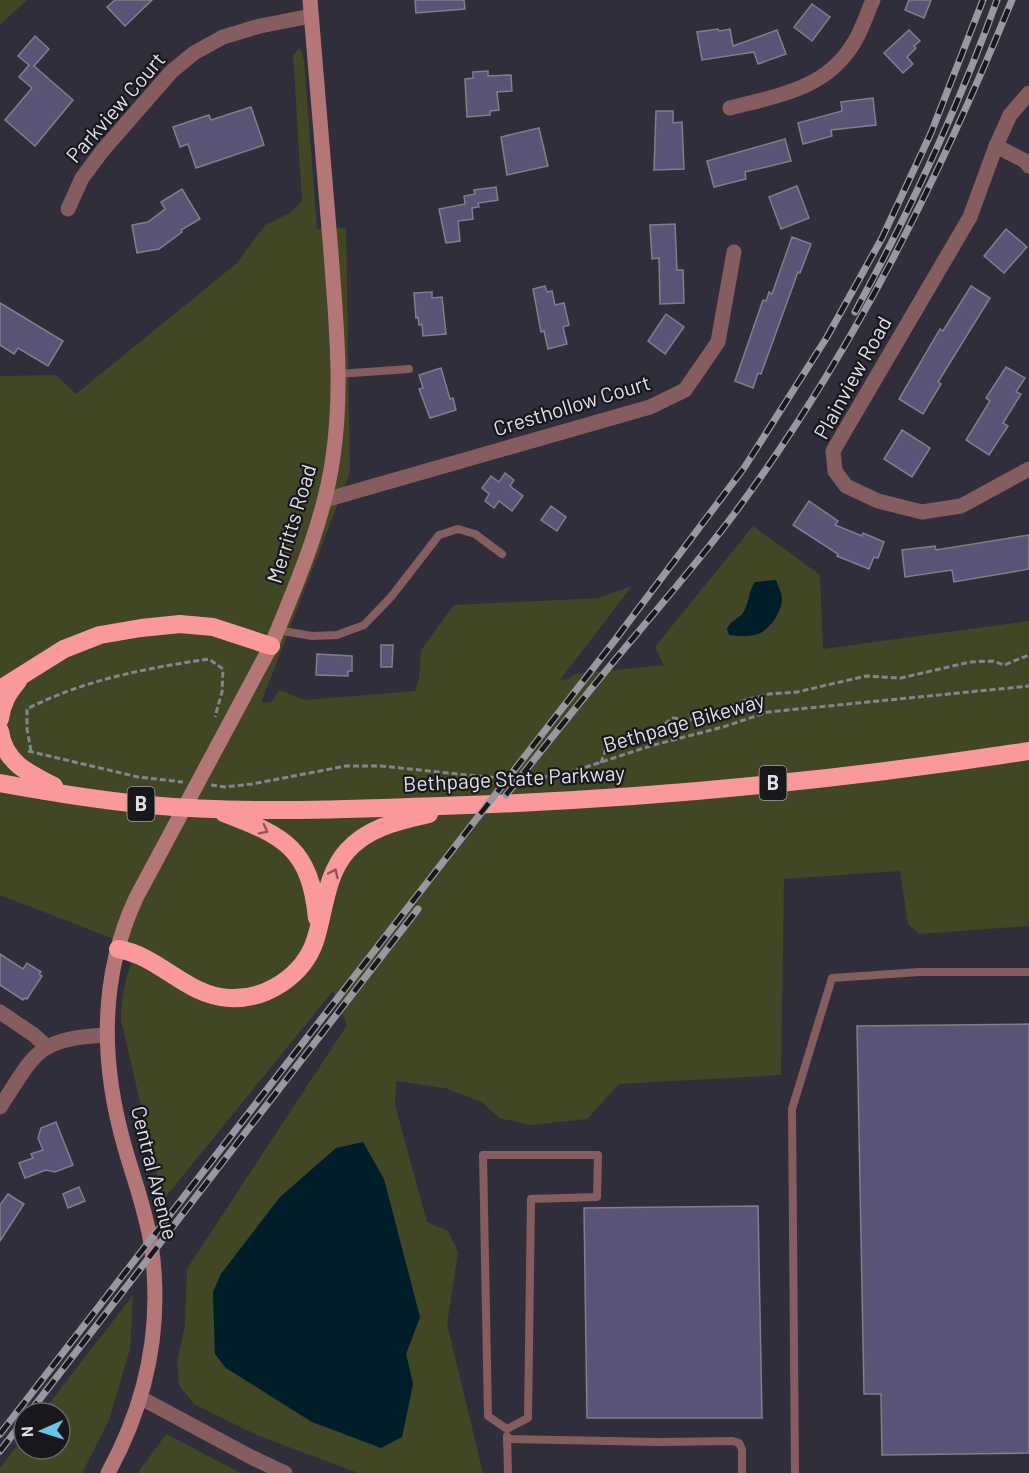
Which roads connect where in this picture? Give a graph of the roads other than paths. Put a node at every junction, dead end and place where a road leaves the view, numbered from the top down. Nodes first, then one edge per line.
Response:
1 (310, 0) edge
2 (873, 0) edge
3 (311, 16) junction
4 (1029, 93) edge
5 (730, 108) dead end
6 (996, 146) junction
7 (1029, 166) edge
8 (68, 209) dead end
9 (734, 252) dead end
10 (409, 369) dead end
11 (338, 374) junction
12 (1029, 469) edge
13 (325, 500) junction
14 (502, 554) dead end
15 (274, 638) junction
16 (28, 670) junction
17 (0, 688) edge
18 (0, 719) edge
19 (0, 731) edge
20 (1029, 751) edge
21 (0, 783) edge
22 (72, 795) junction
23 (465, 805) junction
24 (210, 808) junction
25 (318, 929) junction
26 (118, 948) junction
27 (1029, 972) edge
28 (0, 1012) edge
29 (106, 1035) junction
30 (46, 1046) junction
31 (2, 1098) edge
32 (141, 1398) junction
33 (507, 1429) junction
34 (507, 1439) junction
35 (108, 1473) edge
36 (285, 1473) edge
37 (508, 1473) edge
38 (742, 1473) edge
39 (795, 1473) edge

1 - 3 main road, Merritts Road
2 - 5 street
3 - 8 street, Parkview Court
3 - 11 main road, Merritts Road
4 - 6 street, Plainview Road
6 - 7 street
6 - 12 street, Plainview Road
9 - 13 street, Cresthollow Court
10 - 11 lane
11 - 13 main road, Merritts Road
13 - 15 main road, Merritts Road
14 - 15 lane
15 - 16 highway
15 - 26 main road, Merritts Road
16 - 17 highway
16 - 18 highway
19 - 22 highway
20 - 23 highway, Bethpage State Parkway / B
21 - 22 highway, Bethpage State Parkway / B
22 - 24 highway, Bethpage State Parkway / B
23 - 24 highway, Bethpage State Parkway / B
25 -> 23 highway
24 -> 25 highway
25 - 26 highway
26 - 29 main road, Central Avenue
27 - 39 lane
28 - 30 street
29 - 30 street
29 - 32 main road, Central Avenue
30 - 31 street
32 - 35 main road, Central Avenue
32 - 36 street
33 - 33 lane
33 - 34 lane
34 - 37 lane
34 - 38 lane

